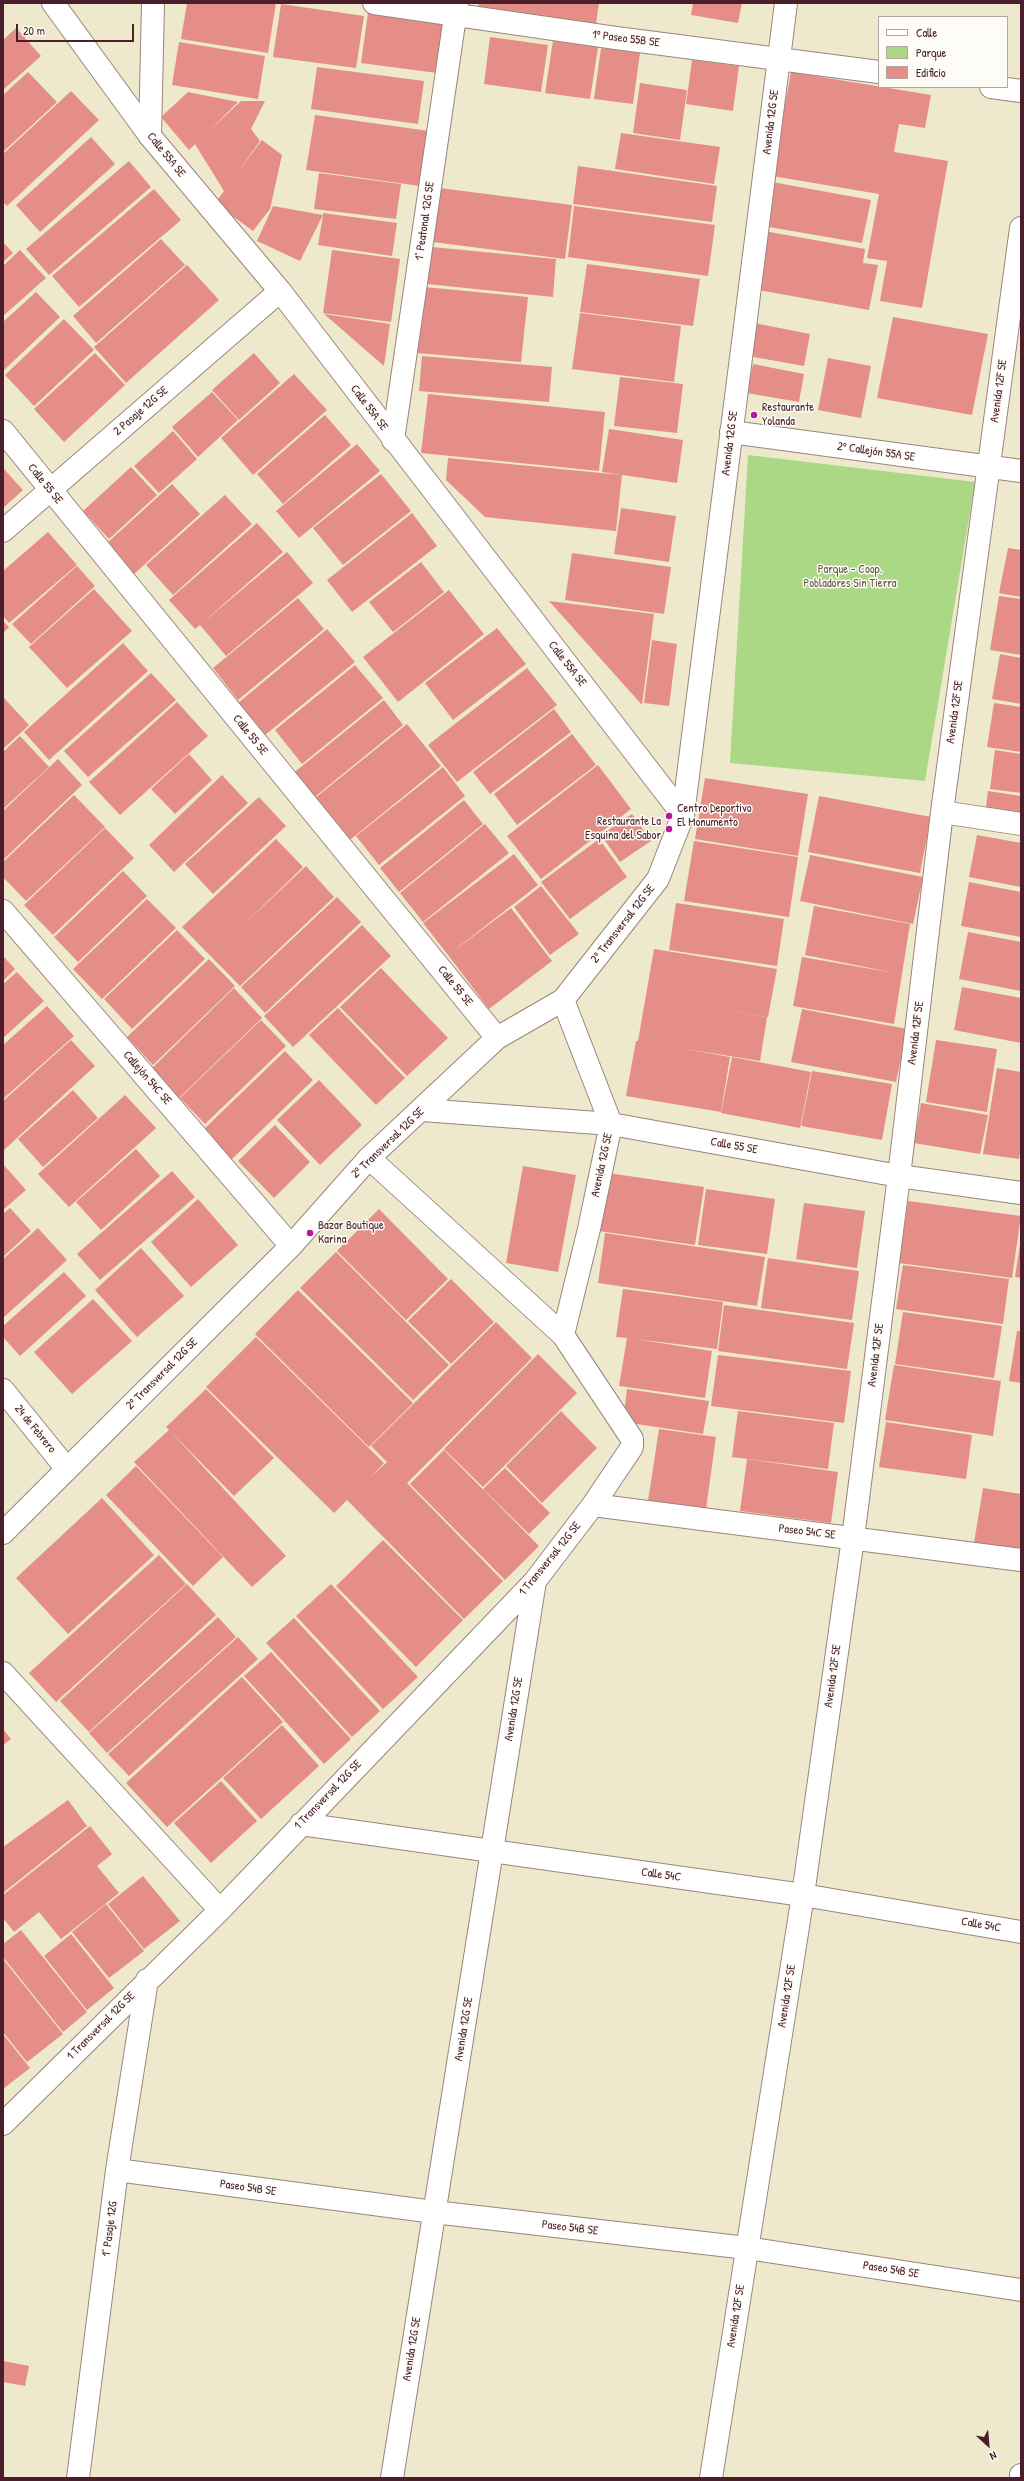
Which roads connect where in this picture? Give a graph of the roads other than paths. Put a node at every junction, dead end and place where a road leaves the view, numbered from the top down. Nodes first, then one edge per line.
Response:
1 (53, 3) edge
2 (153, 3) edge
3 (374, 3) edge
4 (786, 3) edge
5 (456, 10) edge
6 (779, 58) junction
7 (878, 72) edge
8 (998, 88) edge
9 (1021, 91) edge
10 (150, 136) junction
11 (1021, 228) edge
12 (280, 292) junction
13 (3, 431) edge
14 (731, 432) junction
15 (393, 440) junction
16 (989, 467) junction
17 (1021, 471) edge
18 (50, 490) junction
19 (3, 531) edge
20 (942, 812) junction
21 (683, 815) junction
22 (1021, 824) edge
23 (658, 879) joint
24 (3, 911) edge
25 (563, 1000) junction
26 (497, 1038) junction
27 (422, 1110) junction
28 (611, 1124) junction
29 (369, 1158) junction
30 (899, 1176) junction
31 (1021, 1193) edge
32 (291, 1246) junction
33 (563, 1335) junction
34 (3, 1390) edge
35 (67, 1469) junction
36 (593, 1505) junction
37 (3, 1533) edge
38 (853, 1538) junction
39 (1021, 1560) edge
40 (535, 1580) junction
41 (3, 1673) edge
42 (301, 1824) junction
43 (492, 1851) junction
44 (803, 1895) junction
45 (220, 1910) junction
46 (1021, 1932) edge
47 (147, 1980) junction
48 (3, 2124) edge
49 (118, 2170) junction
50 (434, 2212) junction
51 (747, 2248) junction
52 (1021, 2290) edge
53 (78, 2478) edge
54 (392, 2478) edge
55 (711, 2478) edge

1 - 10 street, Calle 55A SE
2 - 10 street
3 - 5 street, 1º Paseo 55B SE
4 - 6 street, Avenida 12G SE
5 - 6 street, 1º Paseo 55B SE
5 - 15 street, 1° Peatonal 12G SE
6 - 7 street, 1º Paseo 55B SE
6 - 14 street, Avenida 12G SE
8 - 9 street
10 - 12 street, Calle 55A SE
11 - 16 street, Avenida 12F SE
12 - 15 street, Calle 55A SE
12 - 18 street, 2 Pasaje 12G SE
13 - 18 street, Calle 55 SE
14 - 16 street, 2º Callejón 55A SE
14 - 21 street, Avenida 12G SE
15 - 21 street, Calle 55A SE
16 - 17 street, 2º Callejón 55A SE
16 - 20 street, Avenida 12F SE
18 - 19 street, 2 Pasaje 12G SE
18 - 26 street, Calle 55 SE
20 - 22 street
20 - 30 street, Avenida 12F SE
21 - 23 street, Avenida 12G SE
23 - 25 street, 2º Transversal 12G SE
24 - 32 street, Callejón 54C SE
25 - 26 street, 2º Transversal 12G SE
25 - 28 street, Avenida 12G SE
26 - 27 street, 2º Transversal 12G SE
27 - 28 street, Calle 55 SE
27 - 29 street, 2º Transversal 12G SE
28 - 30 street, Calle 55 SE
28 - 33 street, Avenida 12G SE
29 - 32 street, 2º Transversal 12G SE
29 - 33 street
30 - 31 street, Calle 55 SE
30 - 38 street, Avenida 12F SE
32 - 35 street, 2º Transversal 12G SE
33 - 36 street, 1 Transversal 12G SE
34 - 35 street, 24 de Febrero
35 - 37 street, 2º Transversal 12G SE
36 - 38 street, Paseo 54C SE
36 - 40 street, 1 Transversal 12G SE
38 - 39 street, Paseo 54C SE
38 - 44 street, Avenida 12F SE
40 - 42 street, 1 Transversal 12G SE
40 - 43 street, Avenida 12G SE
41 - 45 street
42 - 43 street, Calle 54C
42 - 45 street, 1 Transversal 12G SE
43 - 44 street, Calle 54C
43 - 50 street, Avenida 12G SE
44 - 46 street, Calle 54C
44 - 51 street, Avenida 12F SE
45 - 47 street, 1 Transversal 12G SE
47 - 48 street, 1 Transversal 12G SE
47 - 49 street, 1° Pasaje 12G
49 - 50 street, Paseo 54B SE
49 - 53 street, 1° Pasaje 12G
50 - 51 street, Paseo 54B SE
50 - 54 street, Avenida 12G SE
51 - 52 street, Paseo 54B SE
51 - 55 street, Avenida 12F SE

